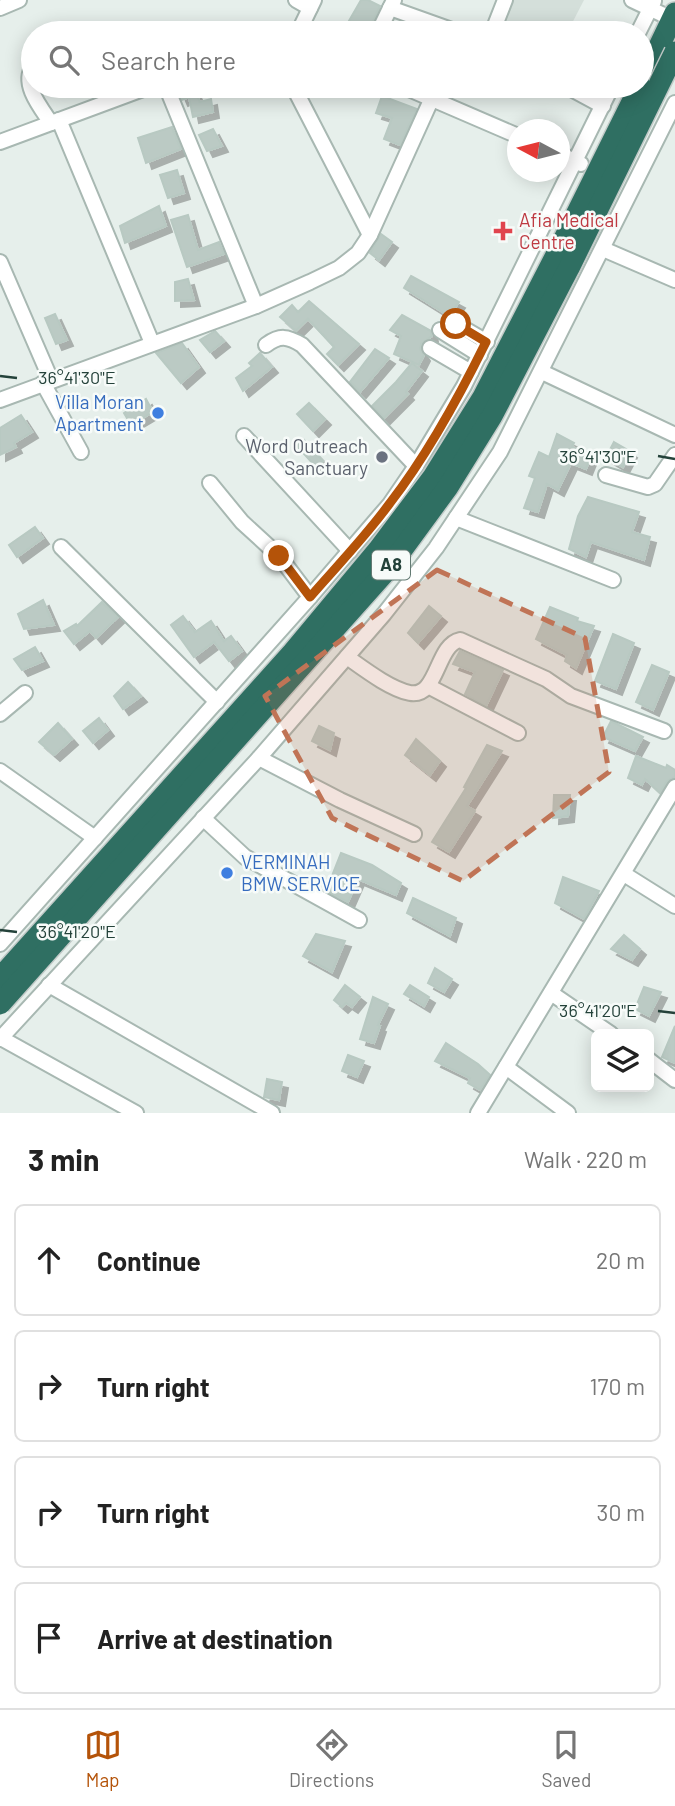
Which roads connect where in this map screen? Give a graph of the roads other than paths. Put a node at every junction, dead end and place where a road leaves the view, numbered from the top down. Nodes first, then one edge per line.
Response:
1 (19, 0) edge
2 (296, 0) edge
3 (505, 0) edge
4 (632, 0) edge
5 (312, 4) edge
6 (392, 4) edge
7 (652, 4) edge
8 (0, 8) edge
9 (673, 16) edge
10 (304, 21) edge
11 (384, 21) edge
12 (432, 21) edge
13 (497, 21) edge
14 (644, 21) edge
15 (675, 51) edge
16 (658, 92) edge
17 (35, 98) edge
18 (119, 98) edge
19 (171, 98) edge
20 (299, 98) edge
21 (432, 98) joint
22 (588, 98) edge
23 (607, 98) edge
24 (603, 106) junction
25 (55, 122) junction
26 (507, 132) edge
27 (0, 142) edge
28 (570, 159) edge
29 (579, 163) junction
30 (370, 235) junction
31 (603, 249) junction
32 (2, 271) edge
33 (675, 280) edge
34 (256, 306) junction
35 (456, 324) dead end
36 (440, 330) dead end
37 (152, 343) junction
38 (266, 345) dead end
39 (430, 348) dead end
40 (483, 349) junction
41 (471, 372) junction
42 (542, 372) junction
43 (47, 382) junction
44 (0, 400) edge
45 (675, 435) edge
46 (244, 436) dead end
47 (81, 452) dead end
48 (675, 455) edge
49 (416, 466) junction
50 (606, 475) dead end
51 (210, 483) dead end
52 (456, 518) junction
53 (61, 547) dead end
54 (350, 551) junction
55 (613, 580) dead end
56 (310, 597) junction
57 (347, 657) junction
58 (428, 686) junction
59 (25, 692) dead end
60 (217, 702) junction
61 (0, 714) edge
62 (664, 731) dead end
63 (519, 733) dead end
64 (259, 758) junction
65 (0, 771) edge
66 (148, 780) junction
67 (675, 787) edge
68 (670, 807) edge
69 (144, 818) junction
70 (203, 818) junction
71 (414, 834) dead end
72 (95, 838) junction
73 (624, 874) junction
74 (675, 906) edge
75 (359, 920) dead end
76 (2, 936) edge
77 (0, 978) edge
78 (49, 985) junction
79 (551, 993) junction
80 (0, 1004) edge
81 (604, 1029) edge
82 (1, 1038) edge
83 (654, 1064) edge
84 (506, 1067) junction
85 (675, 1080) edge
86 (136, 1113) edge
87 (272, 1113) edge
88 (478, 1113) edge
89 (568, 1113) edge

1 - 8 street
2 - 5 street
3 - 13 street
4 - 7 street
5 - 10 street
6 - 11 street
6 - 12 street
7 - 9 street
7 - 14 street
9 - 16 highway, A8
15 - 16 highway, A8, bridge
16 - 31 street
16 - 69 highway, A8, bridge
16 - 80 highway, A8, bridge
17 - 25 street
18 - 25 street
19 - 34 street
20 - 30 street
21 - 26 street
21 - 30 street
22 - 24 street
23 - 24 street
24 - 29 street
25 - 27 street
25 - 37 street
28 - 29 street
29 - 40 street
30 - 34 street
31 - 33 street
31 - 42 street
32 - 43 street
34 - 37 street
35 - 40 street
36 - 40 street
37 - 43 street
38 - 49 street
39 - 41 street
40 - 41 street
41 - 49 street
42 - 45 street
42 - 52 street
43 - 44 street
43 - 47 street
46 - 54 street
48 - 50 street
49 - 54 street
51 - 56 street
52 - 55 street
52 - 57 street
53 - 60 street
54 - 56 street
56 - 60 street
57 - 58 street
57 - 64 street
58 - 62 street
58 - 63 street
59 - 61 street
60 - 66 street
64 - 70 street
64 - 71 street
65 - 72 street
66 - 69 street
66 - 72 street
67 - 68 street
68 - 73 street
69 - 77 highway, A8, bridge
70 - 75 street
70 - 78 street
72 - 76 street
73 - 74 street
73 - 79 street
78 - 82 street
78 - 87 street
79 - 81 street
79 - 84 street
82 - 86 street
83 - 85 street
84 - 88 street
84 - 89 street

